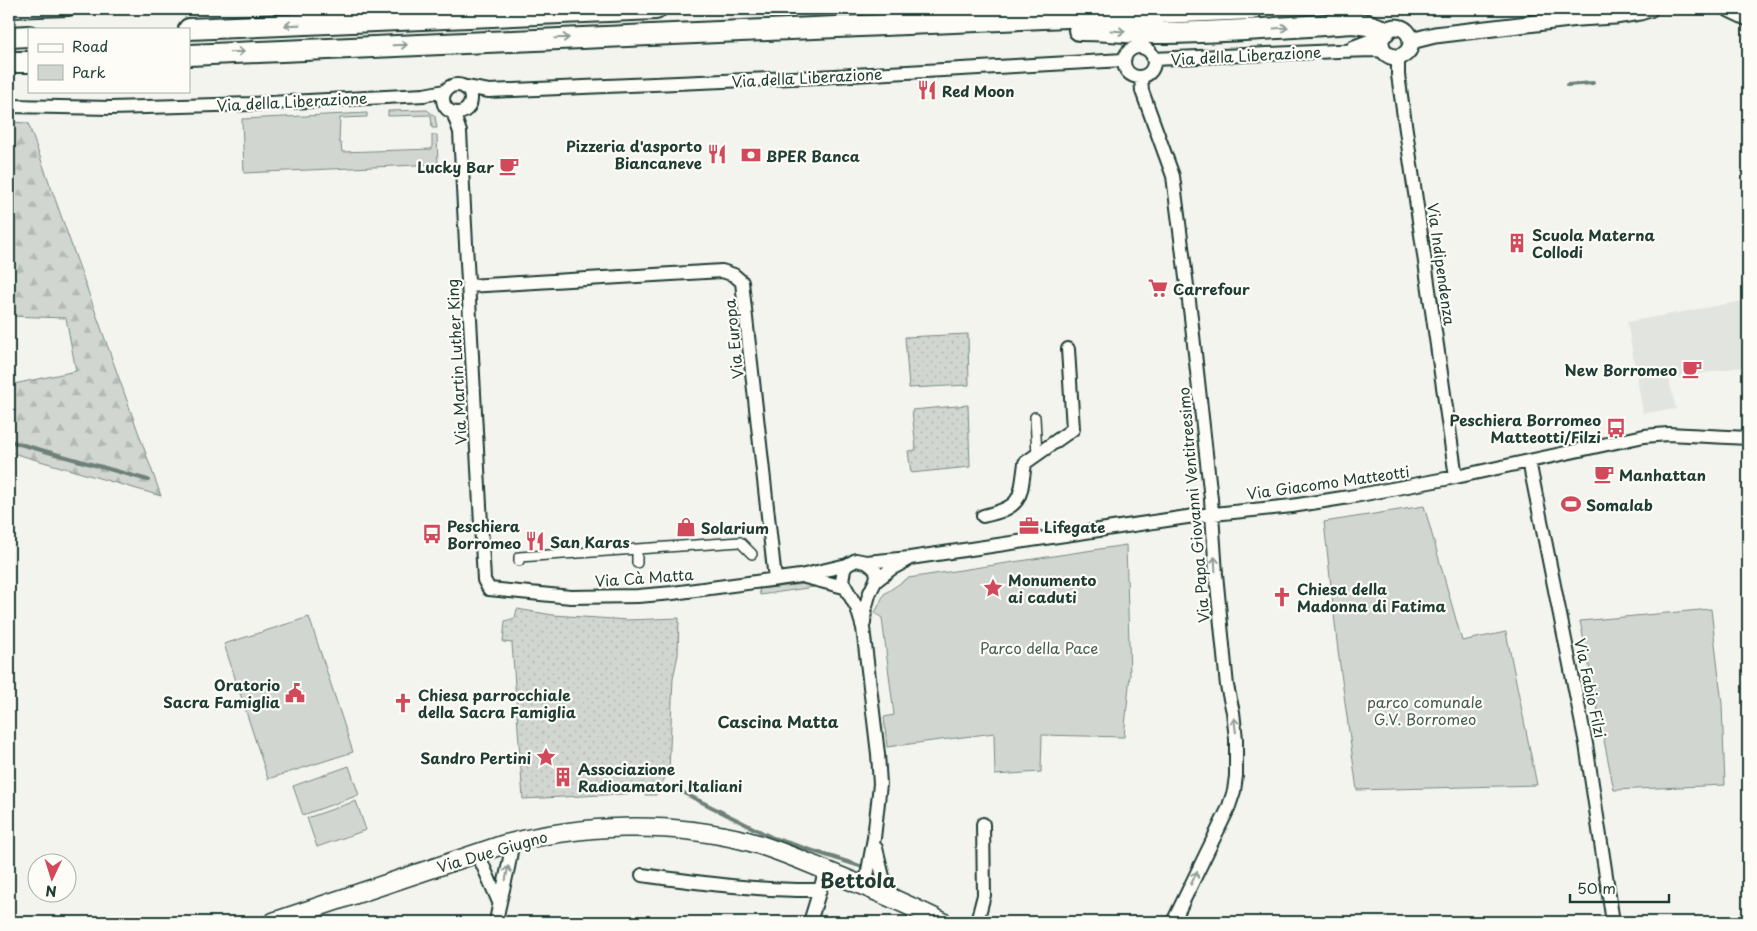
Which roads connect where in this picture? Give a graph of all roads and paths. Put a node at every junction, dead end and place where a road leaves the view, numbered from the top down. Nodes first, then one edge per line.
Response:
1 (69, 9) edge
2 (656, 9) edge
3 (1252, 9) edge
4 (1602, 9) edge
5 (1650, 9) edge
6 (1729, 9) edge
7 (9, 11) edge
8 (1578, 18) junction
9 (1748, 18) edge
10 (190, 29) edge
11 (685, 33) junction
12 (1384, 33) junction
13 (28, 36) edge
14 (1409, 36) junction
15 (9, 37) edge
16 (1338, 51) junction
17 (1391, 54) junction
18 (190, 55) edge
19 (1154, 59) junction
20 (1124, 60) junction
21 (9, 62) edge
22 (28, 62) edge
23 (1141, 78) junction
24 (466, 87) junction
25 (489, 91) junction
26 (444, 96) junction
27 (472, 99) junction
28 (9, 106) edge
29 (459, 112) junction
30 (468, 286) junction
31 (1068, 349) dead end
32 (1035, 417) dead end
33 (1748, 438) edge
34 (1037, 454) junction
35 (1529, 461) junction
36 (1456, 477) junction
37 (1212, 513) junction
38 (983, 516) dead end
39 (636, 549) junction
40 (752, 554) dead end
41 (910, 558) junction
42 (519, 561) dead end
43 (866, 562) junction
44 (637, 563) dead end
45 (847, 565) junction
46 (800, 576) junction
47 (775, 579) junction
48 (877, 580) junction
49 (489, 589) joint
50 (846, 589) junction
51 (870, 592) junction
52 (863, 628) junction
53 (983, 824) dead end
54 (874, 838) junction
55 (512, 842) junction
56 (477, 852) junction
57 (826, 870) junction
58 (642, 875) dead end
59 (865, 887) junction
60 (820, 890) junction
61 (896, 900) junction
62 (499, 902) junction
63 (273, 922) edge
64 (496, 922) edge
65 (810, 922) edge
66 (943, 922) edge
67 (977, 922) edge
68 (1173, 922) edge
69 (1613, 922) edge

1 - 7 street
2 -> 10 highway
3 - 11 highway
4 - 8 street, Via della Liberazione
5 - 8 street, Via della Liberazione
6 - 9 street
8 - 14 street, Via della Liberazione
11 -> 12 highway
18 -> 11 highway
12 - 14 street, Via della Liberazione
12 - 16 street, Via della Liberazione
12 - 17 street
13 - 15 highway
14 - 17 street
16 - 17 street, Via della Liberazione
16 - 19 street, Via della Liberazione
17 - 36 street, Via Indipendenza
19 - 20 street, Via della Liberazione
19 - 23 street, Via della Liberazione
20 - 23 street
20 - 25 street, Via della Liberazione
21 - 22 highway
23 - 37 street, Via Papa Giovanni Ventitreesimo
24 - 25 street, Via della Liberazione
24 - 26 street, Via della Liberazione
24 - 27 street
25 - 27 street, Via della Liberazione
26 - 28 street, Via della Liberazione
26 - 29 street
27 - 29 street
29 - 30 street, Via Martin Luther King
30 - 47 street, Via Europa
30 - 49 street, Via Martin Luther King
31 - 34 street
32 - 34 street
33 - 35 street, Via Giacomo Matteotti
34 - 38 street
35 - 36 street, Via Giacomo Matteotti
35 - 69 street, Via Fabio Filzi
36 - 37 street, Via Giacomo Matteotti
37 - 41 street, Via Giacomo Matteotti
68 -> 37 street, Via Papa Giovanni Ventitreesimo
39 - 40 street
39 - 42 street
39 - 44 street
41 - 43 street, Via Giacomo Matteotti
41 - 48 street, Via Giacomo Matteotti
43 - 45 street, Via Giacomo Matteotti
43 - 48 street
45 - 46 street, Via Cà Matta
45 - 50 street
46 - 47 street, Via Cà Matta
46 - 50 street, Via Cà Matta
47 - 49 street, Via Cà Matta
48 - 51 street, Via Giacomo Matteotti
50 - 51 street
50 - 52 street, Via Giacomo Matteotti
51 - 52 street, Via Giacomo Matteotti
52 - 54 street, Via Giacomo Matteotti
53 - 67 street
54 - 59 street, Via Giacomo Matteotti
54 - 61 street, Via Giacomo Matteotti
55 - 56 main road, Via Due Giugno
55 - 57 main road, Via Due Giugno
62 -> 55 street
56 - 62 street
56 - 63 main road, Via Due Giugno
57 - 59 main road, Via Due Giugno
57 - 60 street
58 - 60 street
59 - 61 main road, Via Due Giugno
60 - 65 street
61 - 66 main road, Via Due Giugno
62 - 64 street

